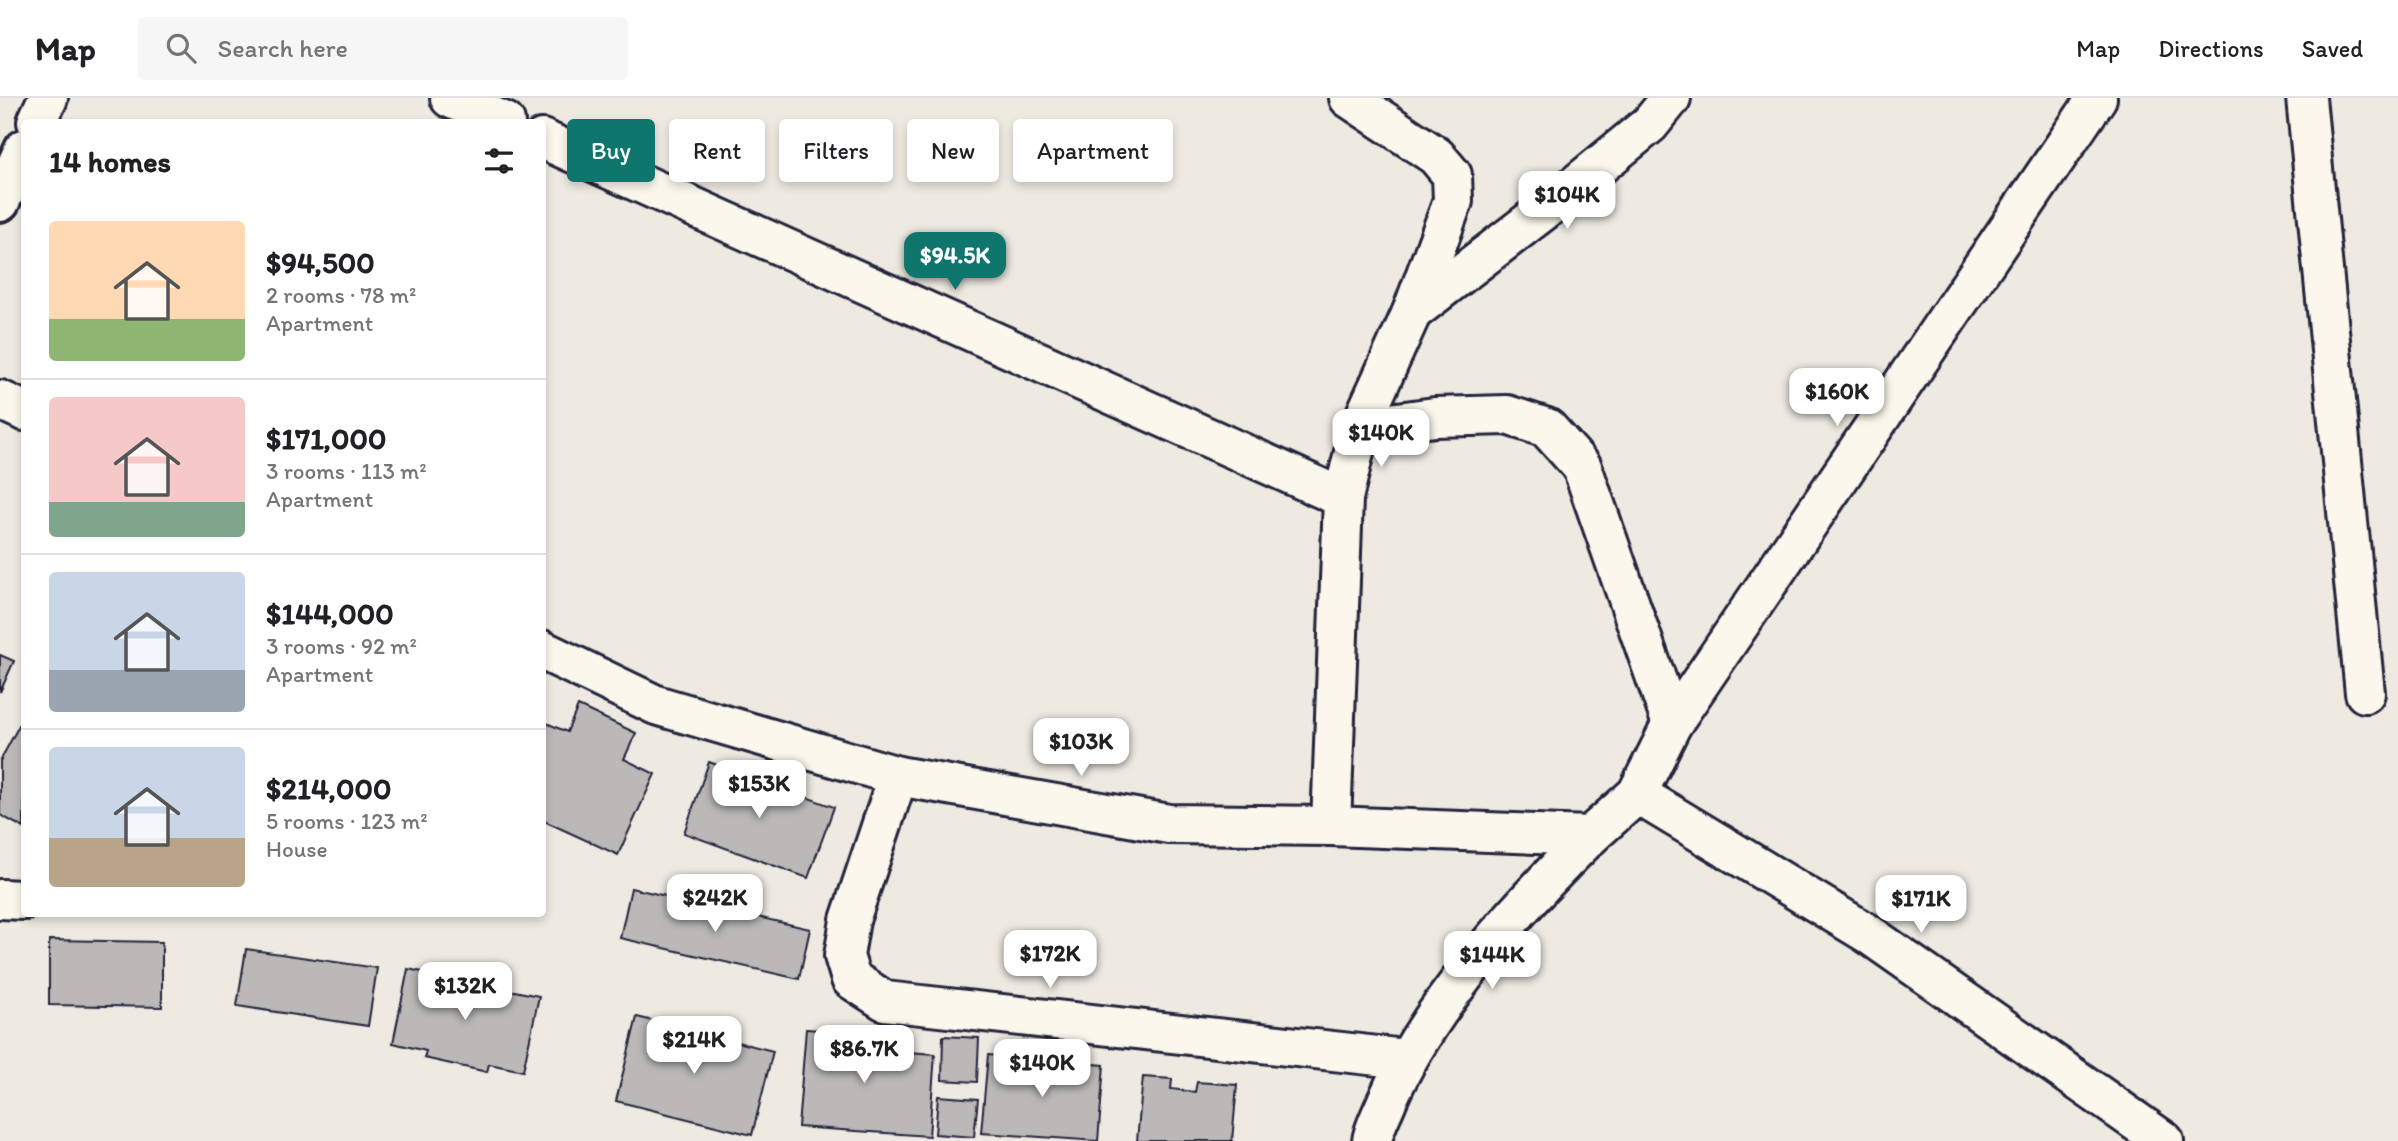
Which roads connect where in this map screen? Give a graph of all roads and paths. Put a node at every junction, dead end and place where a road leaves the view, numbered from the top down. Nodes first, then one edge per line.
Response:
1 (48, 98) edge
2 (450, 98) edge
3 (1349, 98) edge
4 (1671, 98) edge
5 (2097, 98) edge
6 (2306, 98) edge
7 (38, 119) edge
8 (498, 119) edge
9 (546, 141) edge
10 (21, 156) edge
11 (0, 202) edge
12 (1412, 312) junction
13 (0, 400) edge
14 (21, 410) edge
15 (1360, 427) junction
16 (1343, 498) junction
17 (546, 652) edge
18 (2365, 693) dead end
19 (1672, 724) junction
20 (898, 776) junction
21 (1637, 794) junction
22 (1331, 826) junction
23 (1590, 836) junction
24 (0, 899) edge
25 (21, 901) edge
26 (1405, 1059) junction
27 (1372, 1141) edge
28 (2164, 1141) edge

1 - 7 street
2 - 8 street
3 - 12 street
4 - 12 street
5 - 19 street
6 - 18 street
9 - 16 street
10 - 11 street
12 - 15 street
13 - 14 street
15 - 16 street
15 - 19 street
16 - 22 street
17 - 20 street
19 - 21 street
20 - 22 street
20 - 26 street
21 - 23 street
21 - 28 street
22 - 23 street
23 - 26 street
24 - 25 street
26 - 27 street

